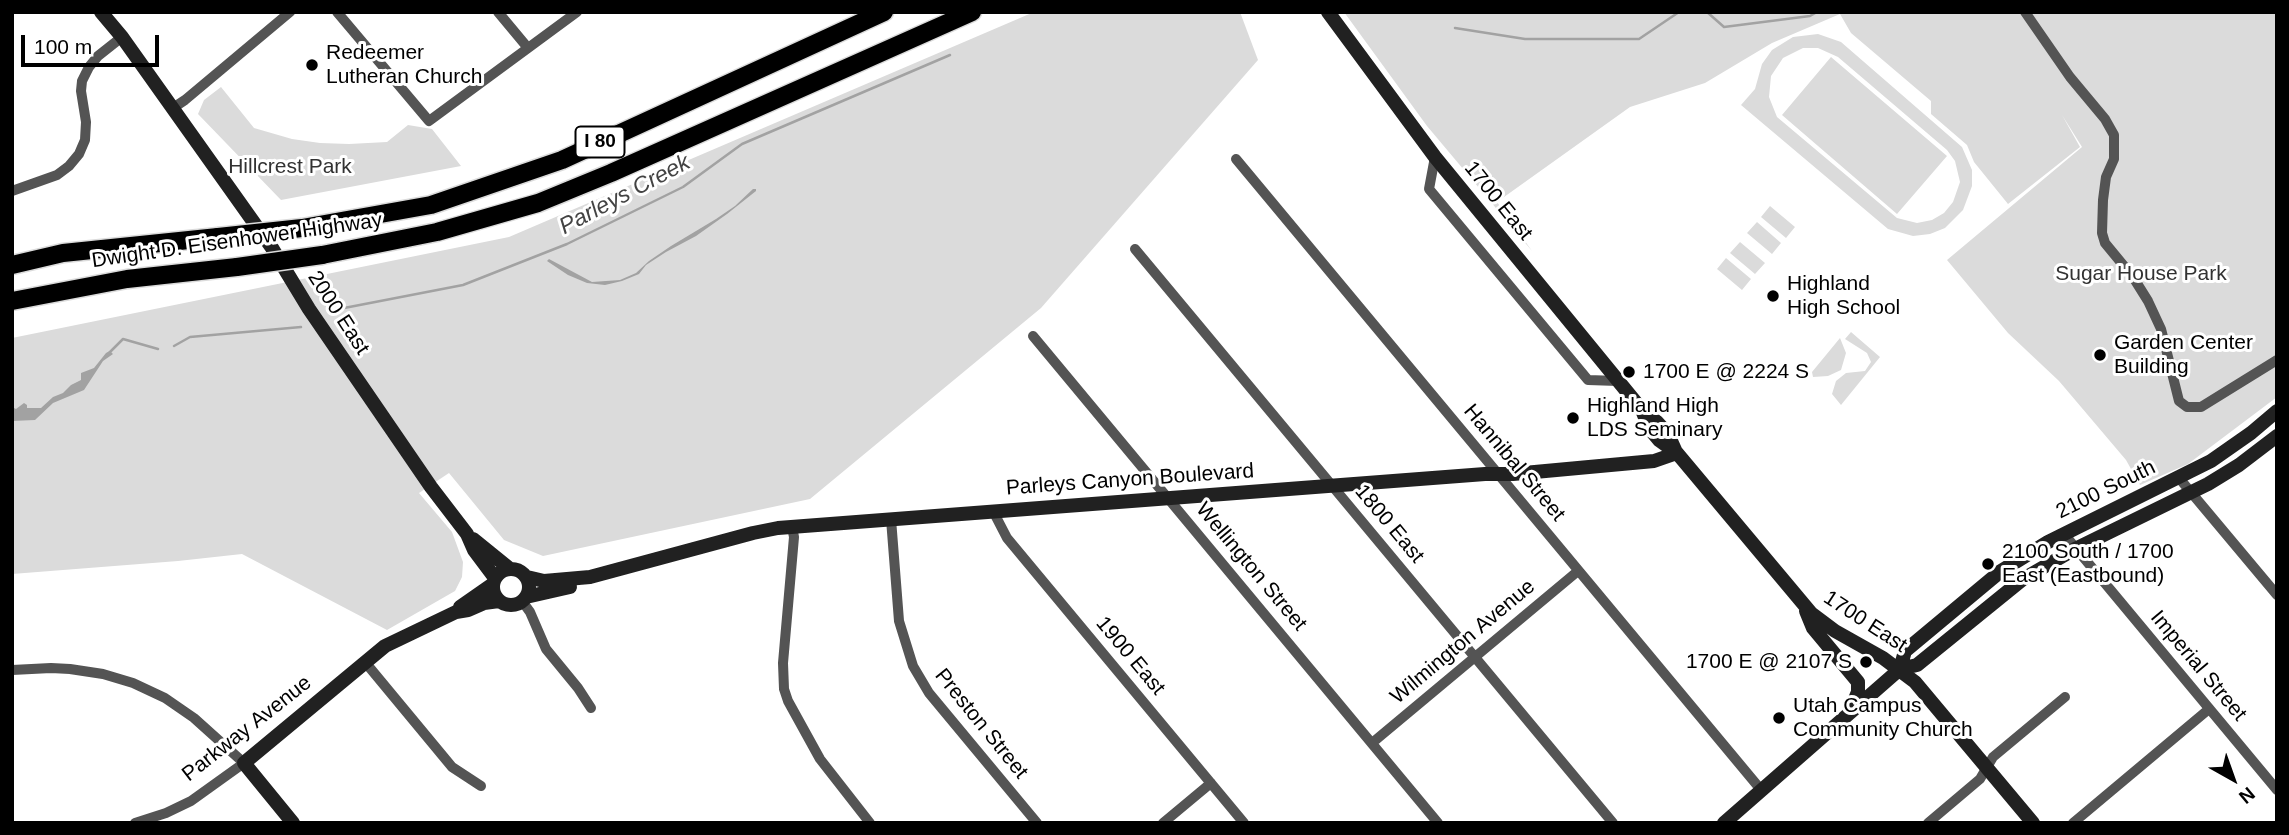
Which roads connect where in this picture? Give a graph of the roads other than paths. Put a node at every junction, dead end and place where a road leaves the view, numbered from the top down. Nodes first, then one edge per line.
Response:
1 (101, 12) edge
2 (290, 12) edge
3 (337, 12) edge
4 (498, 12) edge
5 (576, 12) edge
6 (884, 12) edge
7 (972, 12) edge
8 (1328, 12) edge
9 (2025, 12) edge
10 (122, 37) junction
11 (528, 48) junction
12 (173, 108) junction
13 (1435, 157) junction
14 (1236, 159) dead end
15 (12, 191) edge
16 (1135, 249) dead end
17 (12, 265) edge
18 (12, 301) edge
19 (1033, 336) dead end
20 (2277, 360) edge
21 (1618, 381) junction
22 (2277, 411) edge
23 (2277, 436) edge
24 (1676, 453) junction
25 (1497, 474) junction
26 (2179, 478) junction
27 (1333, 486) junction
28 (2191, 493) junction
29 (1168, 498) junction
30 (993, 511) junction
31 (891, 519) junction
32 (792, 527) junction
33 (467, 534) junction
34 (2064, 534) junction
35 (2076, 549) junction
36 (510, 569) junction
37 (1578, 571) junction
38 (527, 577) junction
39 (590, 577) junction
40 (494, 581) junction
41 (2277, 595) edge
42 (524, 599) junction
43 (499, 601) junction
44 (1804, 606) junction
45 (456, 612) junction
46 (370, 657) junction
47 (1475, 657) junction
48 (1900, 669) junction
49 (12, 670) edge
50 (2066, 696) dead end
51 (591, 708) dead end
52 (2209, 709) junction
53 (1848, 715) junction
54 (1372, 743) junction
55 (244, 764) junction
56 (1987, 768) junction
57 (1211, 783) junction
58 (481, 786) dead end
59 (2277, 790) edge
60 (1762, 791) junction
61 (135, 823) edge
62 (293, 823) edge
63 (870, 823) edge
64 (1037, 823) edge
65 (1163, 823) edge
66 (1244, 823) edge
67 (1438, 823) edge
68 (1613, 823) edge
69 (1724, 823) edge
70 (1928, 823) edge
71 (2034, 823) edge
72 (2073, 823) edge

1 - 10 street, 2000 East
2 - 12 street
3 - 11 street
4 - 11 street
5 - 11 street
6 - 17 highway, Dwight D. Eisenhower Highway / I 80, bridge
7 - 18 highway, Dwight D. Eisenhower Highway / I 80, bridge
8 - 13 street, 1700 East
9 - 20 street
10 - 12 street, 2000 East
10 - 15 street
12 - 33 street, 2000 East
13 - 21 street, 1700 East
13 - 21 street
14 - 25 street, Hannibal Street
16 - 27 street, 1800 East
19 - 29 street, Wellington Street
21 - 24 street, 1700 East
22 - 26 street, 2100 South
23 - 28 street, 2100 South
24 - 25 street, Parleys Canyon Boulevard
24 - 44 street, 1700 East
25 - 27 street, Parleys Canyon Boulevard
25 - 37 street, Hannibal Street
26 - 28 street
26 - 34 street, 2100 South
27 - 29 street, Parleys Canyon Boulevard
27 - 47 street, 1800 East
28 - 35 street, 2100 South
28 - 41 street
29 - 30 street, Parleys Canyon Boulevard
29 - 54 street, Wellington Street
30 - 31 street, Parleys Canyon Boulevard
30 - 57 street, 1900 East
31 - 32 street, Parleys Canyon Boulevard
31 - 64 street, Preston Street
32 - 39 street, Parleys Canyon Boulevard
32 - 63 street
33 - 36 street, 2000 East
33 - 40 street, 2000 East
34 - 35 street, Imperial Street
34 - 48 street, 2100 South
35 - 48 street, 2100 South
35 - 52 street, Imperial Street
36 - 38 street
36 - 40 street
37 - 47 street, Wilmington Avenue
37 - 60 street, Hannibal Street
38 - 39 street, Parleys Canyon Boulevard
38 - 42 street
39 - 42 street, Parleys Canyon Boulevard
40 - 43 street
40 - 45 street
42 - 43 street
42 - 51 street
43 - 45 street
44 - 48 street, 1700 East
44 - 53 street
45 - 46 street
46 - 55 street, Parkway Avenue
46 - 58 street
47 - 54 street, Wilmington Avenue
47 - 68 street, 1800 East
48 - 53 street, 2100 South
48 - 56 street, 1700 East
49 - 55 street
50 - 56 street
52 - 59 street, Imperial Street
52 - 72 street
53 - 60 street, 2100 South
54 - 67 street, Wellington Street
55 - 61 street, Parkway Avenue
55 - 62 street
56 - 70 street
56 - 71 street, 1700 East
57 - 65 street
57 - 66 street, 1900 East
60 - 69 street, 2100 South

